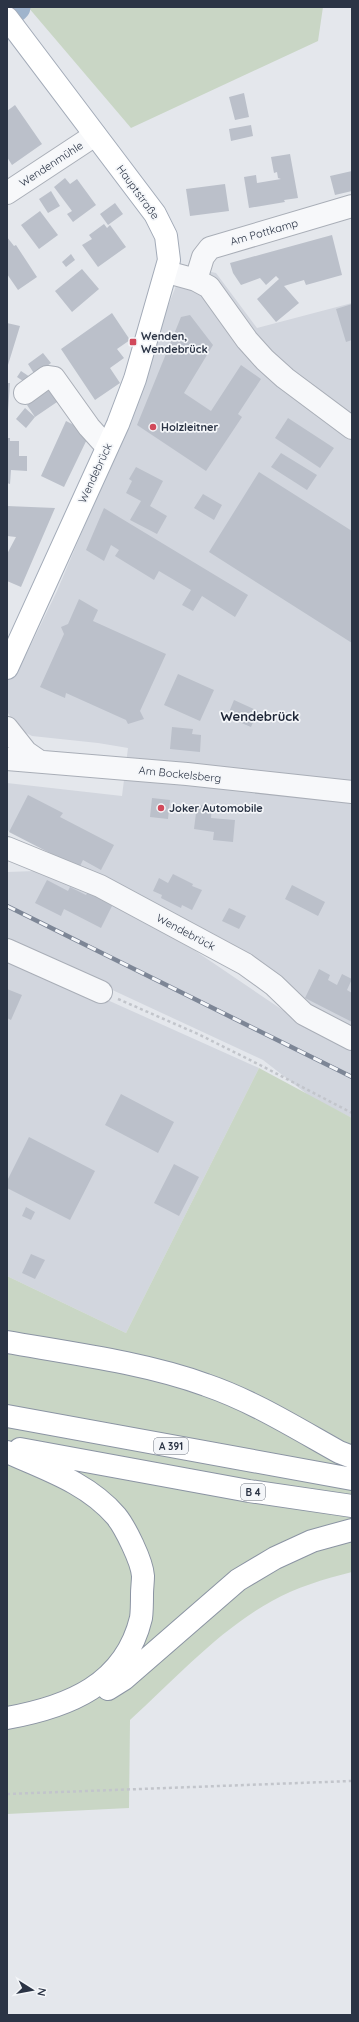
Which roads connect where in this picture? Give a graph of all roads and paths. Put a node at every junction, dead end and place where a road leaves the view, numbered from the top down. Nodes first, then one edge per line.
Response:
1 (7, 18) edge
2 (96, 135) junction
3 (7, 193) edge
4 (352, 206) edge
5 (167, 272) junction
6 (196, 280) junction
7 (24, 393) dead end
8 (352, 428) edge
9 (107, 447) junction
10 (7, 668) edge
11 (7, 728) edge
12 (7, 759) edge
13 (39, 762) junction
14 (352, 792) edge
15 (7, 848) edge
16 (7, 950) edge
17 (101, 992) joint
18 (352, 1039) edge
19 (352, 1114) edge
20 (7, 1342) edge
21 (7, 1416) edge
22 (7, 1446) edge
23 (7, 1452) edge
24 (352, 1457) edge
25 (344, 1478) edge
26 (352, 1506) edge
27 (352, 1530) edge
28 (7, 1718) edge
29 (7, 1727) edge
30 (352, 1781) edge
31 (7, 1794) edge

1 - 2 main road, Hauptstraße
2 - 3 street, Wendenmühle
2 - 5 main road, Hauptstraße
4 - 6 street, Am Pottkamp
5 - 6 street
5 - 9 main road, Wendebrück
6 - 8 street
7 - 9 street
9 - 10 main road, Wendebrück
11 - 13 street
12 - 13 street, Am Bockelsberg
13 - 14 street, Am Bockelsberg
15 - 18 street, Wendebrück
16 - 17 street
17 - 19 path
20 - 24 main road
21 - 25 main road, A 391
22 - 26 main road, B 4
23 - 28 main road
27 - 29 main road
30 - 31 path

